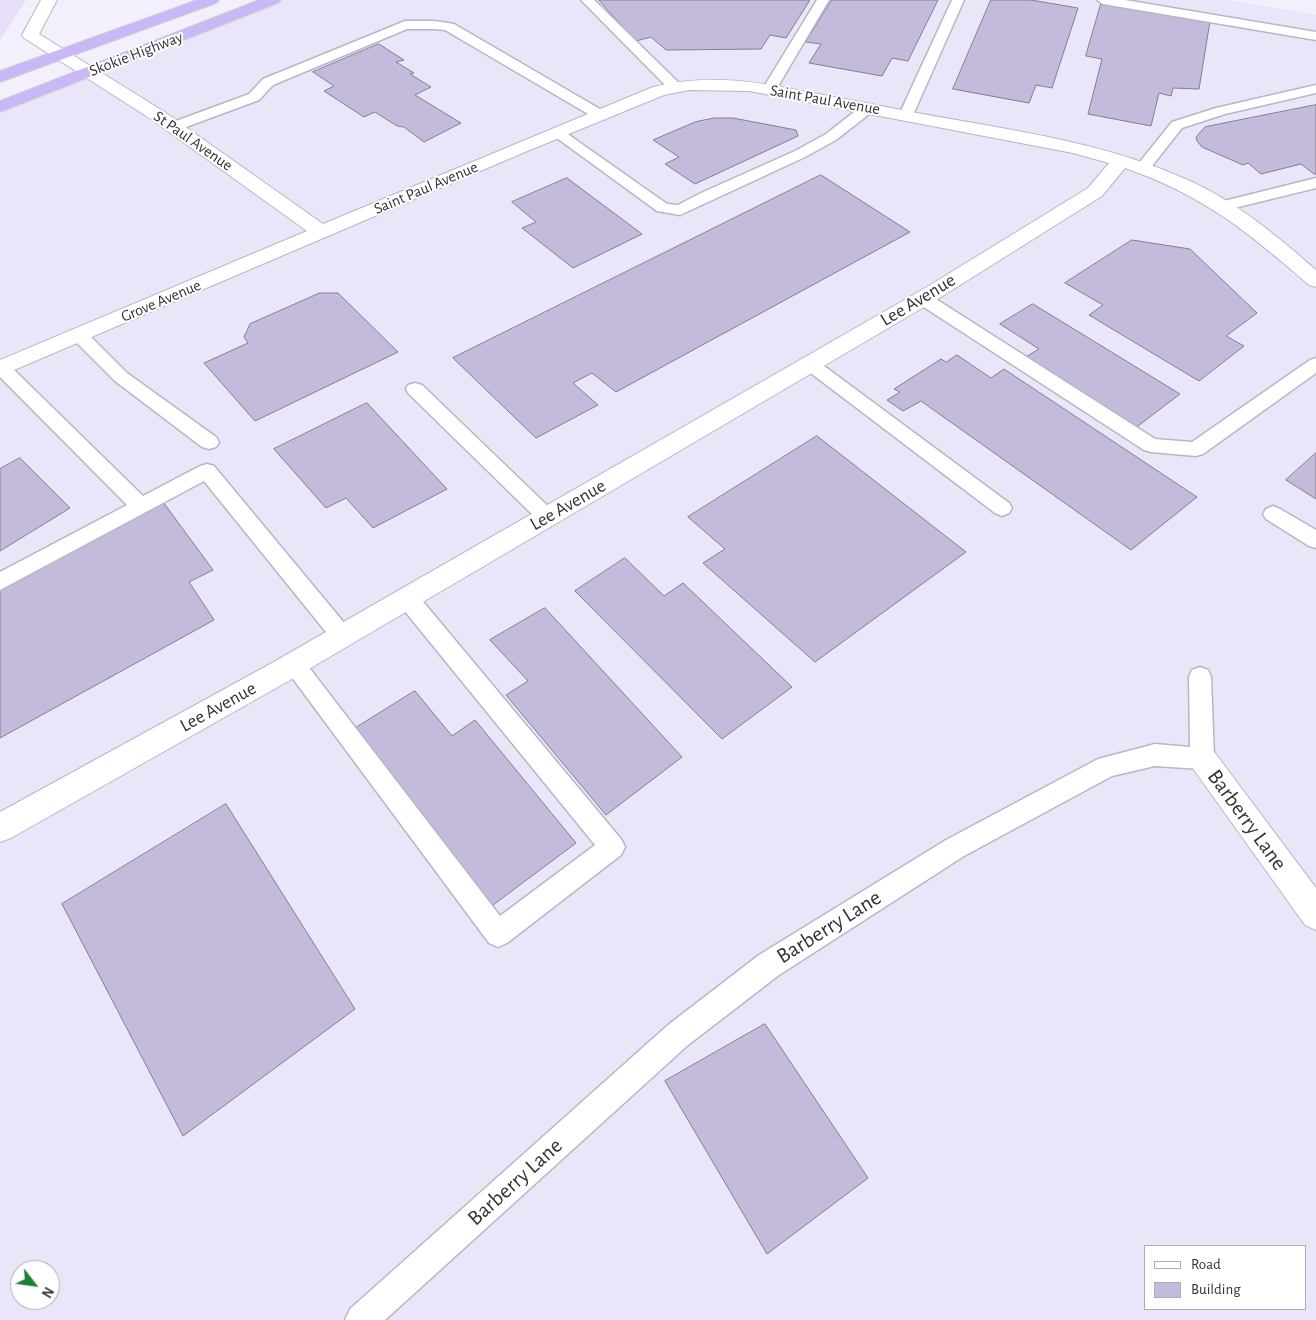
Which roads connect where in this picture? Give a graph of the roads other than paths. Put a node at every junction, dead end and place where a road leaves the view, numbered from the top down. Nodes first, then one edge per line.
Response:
1 (49, 0) edge
2 (211, 0) edge
3 (273, 0) edge
4 (587, 0) edge
5 (823, 0) edge
6 (958, 0) edge
7 (1103, 0) edge
8 (1316, 36) edge
9 (62, 55) junction
10 (89, 72) junction
11 (0, 77) edge
12 (676, 88) junction
13 (1316, 89) edge
14 (769, 90) junction
15 (0, 107) edge
16 (868, 108) junction
17 (600, 115) junction
18 (906, 115) junction
19 (173, 127) junction
20 (557, 132) junction
21 (1132, 164) junction
22 (1316, 183) edge
23 (1222, 206) junction
24 (322, 233) junction
25 (1316, 281) edge
26 (922, 298) junction
27 (79, 335) junction
28 (810, 364) junction
29 (1316, 364) edge
30 (1, 368) edge
31 (415, 389) dead end
32 (209, 442) dead end
33 (141, 507) junction
34 (1002, 508) dead end
35 (1273, 514) dead end
36 (547, 517) junction
37 (1316, 540) edge
38 (0, 582) edge
39 (408, 598) junction
40 (342, 636) junction
41 (293, 664) junction
42 (1200, 677) dead end
43 (1202, 758) junction
44 (0, 828) edge
45 (1316, 914) edge
46 (361, 1320) edge

1 - 9 street, St Paul Avenue
2 - 9 highway, Skokie Highway
3 - 10 highway, Skokie Highway
4 - 12 lane
5 - 14 lane
6 - 18 lane
7 - 8 lane
9 - 10 street, St Paul Avenue
9 - 11 highway, Skokie Highway
10 - 15 highway, Skokie Highway
10 - 19 street, St Paul Avenue
12 - 14 street, Saint Paul Avenue
12 - 17 street, Saint Paul Avenue
13 - 21 lane
14 - 16 street, Saint Paul Avenue
16 - 18 street, Saint Paul Avenue
16 - 20 lane
17 - 19 lane
17 - 20 street, Saint Paul Avenue
18 - 21 street, Saint Paul Avenue
19 - 24 street, St Paul Avenue
20 - 24 street, Saint Paul Avenue
21 - 23 street, Saint Paul Avenue
21 - 26 street, Lee Avenue
22 - 23 lane
23 - 25 street, Saint Paul Avenue
24 - 27 street, Grove Avenue
26 - 28 street, Lee Avenue
26 - 29 lane
27 - 30 street, Grove Avenue
27 - 32 lane
28 - 34 lane
28 - 36 street, Lee Avenue
30 - 33 lane
31 - 36 lane
33 - 38 lane
33 - 40 lane
35 - 37 lane
36 - 39 street, Lee Avenue
39 - 40 street, Lee Avenue
39 - 41 lane
40 - 41 street, Lee Avenue
41 - 44 street, Lee Avenue
42 - 43 lane
43 - 45 street, Barberry Lane
43 - 46 lane, Barberry Lane

